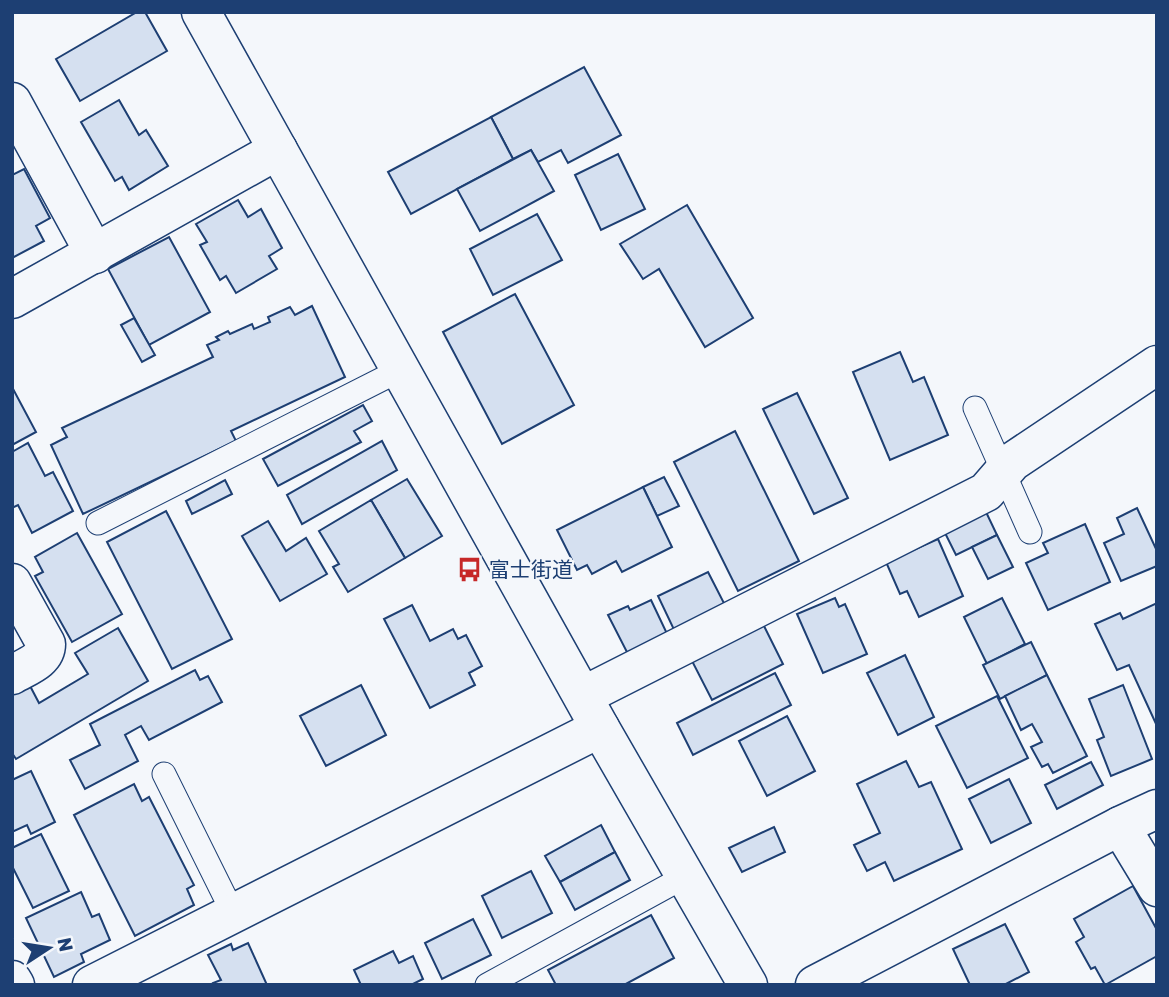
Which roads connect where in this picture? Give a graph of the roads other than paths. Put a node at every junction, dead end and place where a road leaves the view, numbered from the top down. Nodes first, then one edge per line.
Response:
1 (201, 12) edge
2 (12, 102) edge
3 (278, 150) junction
4 (95, 254) junction
5 (12, 299) edge
6 (1157, 365) edge
7 (400, 370) junction
8 (975, 408) dead end
9 (1003, 472) junction
10 (98, 523) dead end
11 (1030, 532) dead end
12 (12, 583) edge
13 (12, 675) edge
14 (592, 712) junction
15 (164, 774) dead end
16 (1157, 809) edge
17 (1120, 826) junction
18 (686, 876) junction
19 (1157, 887) edge
20 (233, 914) junction
21 (12, 980) edge
22 (15, 985) edge
23 (92, 985) edge
24 (487, 985) edge
25 (748, 985) edge
26 (815, 985) edge

1 - 3 street
2 - 4 street
3 - 4 street
3 - 7 street
4 - 5 street
6 - 9 street
7 - 10 lane
7 - 14 street
8 - 9 lane
9 - 11 lane
9 - 14 street
12 - 13 street
14 - 18 street
14 - 20 street
15 - 20 lane
16 - 17 street
17 - 19 street
17 - 26 street
18 - 24 lane
18 - 25 street
20 - 23 street
21 - 22 street

